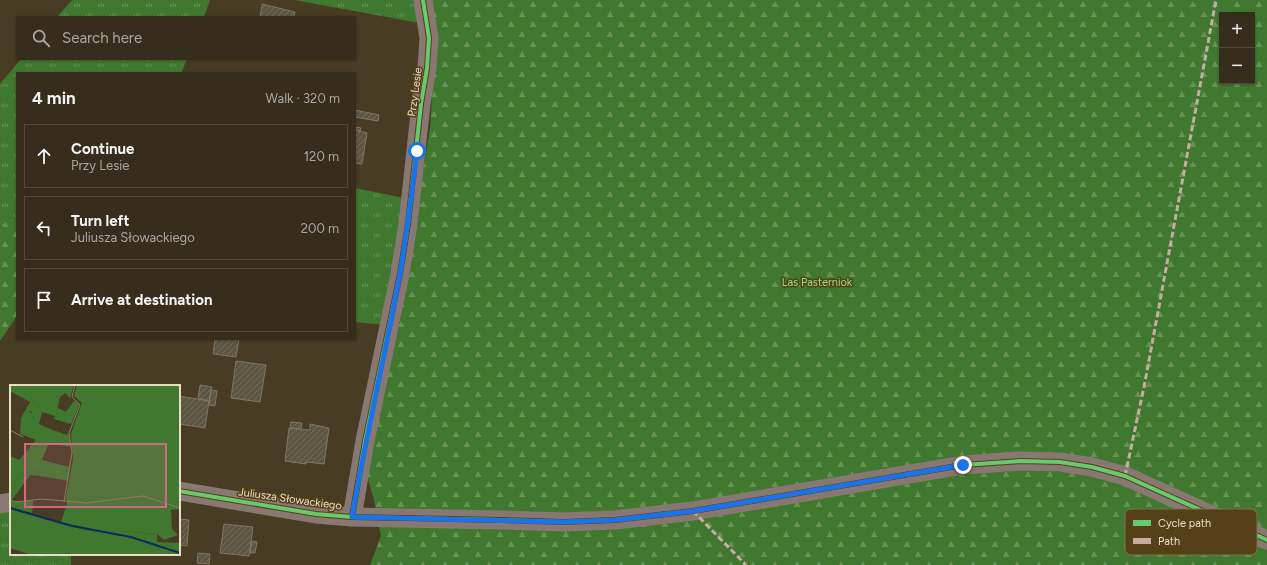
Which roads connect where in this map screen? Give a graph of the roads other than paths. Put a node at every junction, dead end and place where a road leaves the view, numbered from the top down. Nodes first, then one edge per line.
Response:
1 (423, 0) edge
2 (180, 491) edge
3 (10, 502) edge
4 (0, 504) edge
5 (1198, 509) edge
6 (352, 517) junction
7 (1257, 535) edge
8 (1267, 540) edge

1 - 6 street, Przy Lesie
2 - 6 street, Juliusza Słowackiego
3 - 4 street
5 - 6 street, Juliusza Słowackiego
7 - 8 street, Juliusza Słowackiego

